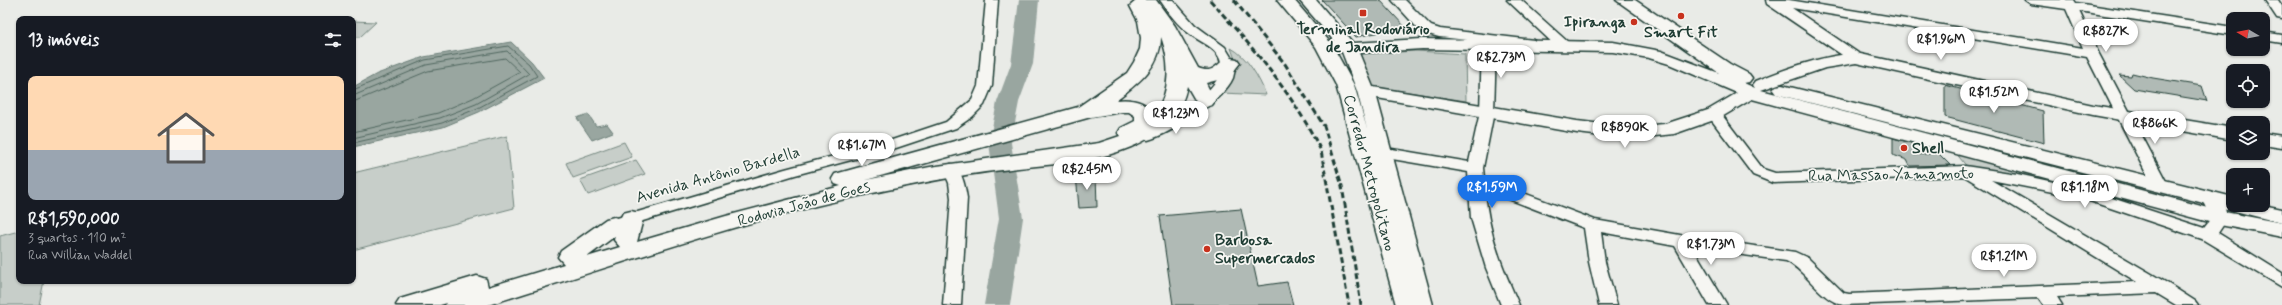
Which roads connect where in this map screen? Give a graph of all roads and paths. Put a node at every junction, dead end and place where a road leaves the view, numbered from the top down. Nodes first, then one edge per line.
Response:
1 (992, 0) edge
2 (1136, 0) edge
3 (1146, 0) edge
4 (1166, 0) edge
5 (1285, 0) edge
6 (1307, 0) edge
7 (1398, 0) edge
8 (1513, 0) edge
9 (1624, 0) edge
10 (1771, 0) edge
11 (2031, 0) edge
12 (2271, 0) edge
13 (2069, 3) edge
14 (2282, 15) edge
15 (2226, 30) edge
16 (1677, 35) junction
17 (2270, 37) edge
18 (2282, 39) edge
19 (1173, 43) junction
20 (1324, 44) junction
21 (1489, 46) junction
22 (1564, 46) junction
23 (1613, 47) junction
24 (1349, 48) junction
25 (1702, 53) junction
26 (2092, 54) junction
27 (1856, 58) junction
28 (1679, 62) junction
29 (1230, 63) junction
30 (1190, 72) junction
31 (1756, 89) junction
32 (1366, 91) junction
33 (1204, 101) junction
34 (1085, 112) junction
35 (1487, 112) junction
36 (1714, 114) junction
37 (2125, 116) junction
38 (2226, 133) edge
39 (1134, 140) junction
40 (2270, 140) edge
41 (2282, 142) edge
42 (966, 144) junction
43 (1110, 147) junction
44 (1392, 154) dead end
45 (951, 169) junction
46 (1965, 171) junction
47 (1476, 174) junction
48 (2161, 187) junction
49 (2109, 188) junction
50 (2211, 200) junction
51 (2282, 216) edge
52 (2220, 218) junction
53 (2165, 220) junction
54 (1592, 225) junction
55 (624, 228) junction
56 (2282, 230) edge
57 (2208, 236) junction
58 (1680, 241) junction
59 (2282, 281) edge
60 (2161, 287) junction
61 (2042, 291) junction
62 (1916, 301) edge
63 (408, 305) edge
64 (458, 305) edge
65 (952, 305) edge
66 (1407, 305) edge
67 (1422, 305) edge
68 (1510, 305) edge
69 (1608, 305) edge
70 (1718, 305) edge
71 (2053, 305) edge
72 (2189, 305) edge

1 - 55 street, Avenida Antônio Bardella
2 - 34 highway
3 - 19 highway, Rodovia João de Goes
4 - 29 street
5 - 20 main road, Corredor Metropolitano
6 - 24 main road
7 - 22 street
8 - 22 street
9 - 16 main road
10 - 26 street
10 - 27 street
11 - 13 street
12 - 14 street
13 - 15 street
13 - 26 street
16 - 23 main road
16 - 25 main road
17 - 18 street
19 - 30 highway
19 - 39 highway, Rodovia João de Goes
20 - 24 main road
20 - 66 main road, Corredor Metropolitano
21 - 22 main road
21 - 24 main road
21 - 35 street
22 - 23 main road
23 - 28 main road
24 - 32 main road
25 - 28 main road
25 - 31 main road
26 - 37 street
27 - 31 main road
27 - 37 main road
28 - 31 main road
29 - 30 highway
29 - 33 street
30 - 33 highway
31 - 36 main road
31 - 48 main road
31 - 49 main road
32 - 35 main road
32 - 67 main road
33 - 39 street
34 - 42 highway, Rodovia João de Goes
34 - 43 highway
35 - 36 main road
35 - 47 street
36 - 46 street, Rua Massao Yamamoto
37 - 38 main road
37 - 48 street
39 - 43 highway, Rodovia João de Goes
40 - 41 main road
42 - 45 highway
42 - 55 highway, Rodovia João de Goes
43 - 45 highway, Rodovia João de Goes
44 - 47 street
45 - 64 highway, Rodovia João de Goes
45 - 65 street
46 - 53 street, Rua Massao Yamamoto
46 - 60 street
47 - 54 street
47 - 68 street
48 - 50 main road
49 - 52 main road
49 - 53 street, Rua Massao Yamamoto
50 - 51 main road
50 - 52 street
52 - 56 main road
52 - 57 street
53 - 57 street, Rua Massao Yamamoto
54 - 58 street
54 - 69 street
55 - 63 highway
57 - 59 street, Rua Massao Yamamoto
58 - 62 street
58 - 70 street
60 - 61 street
60 - 72 street
61 - 62 street
61 - 71 street

